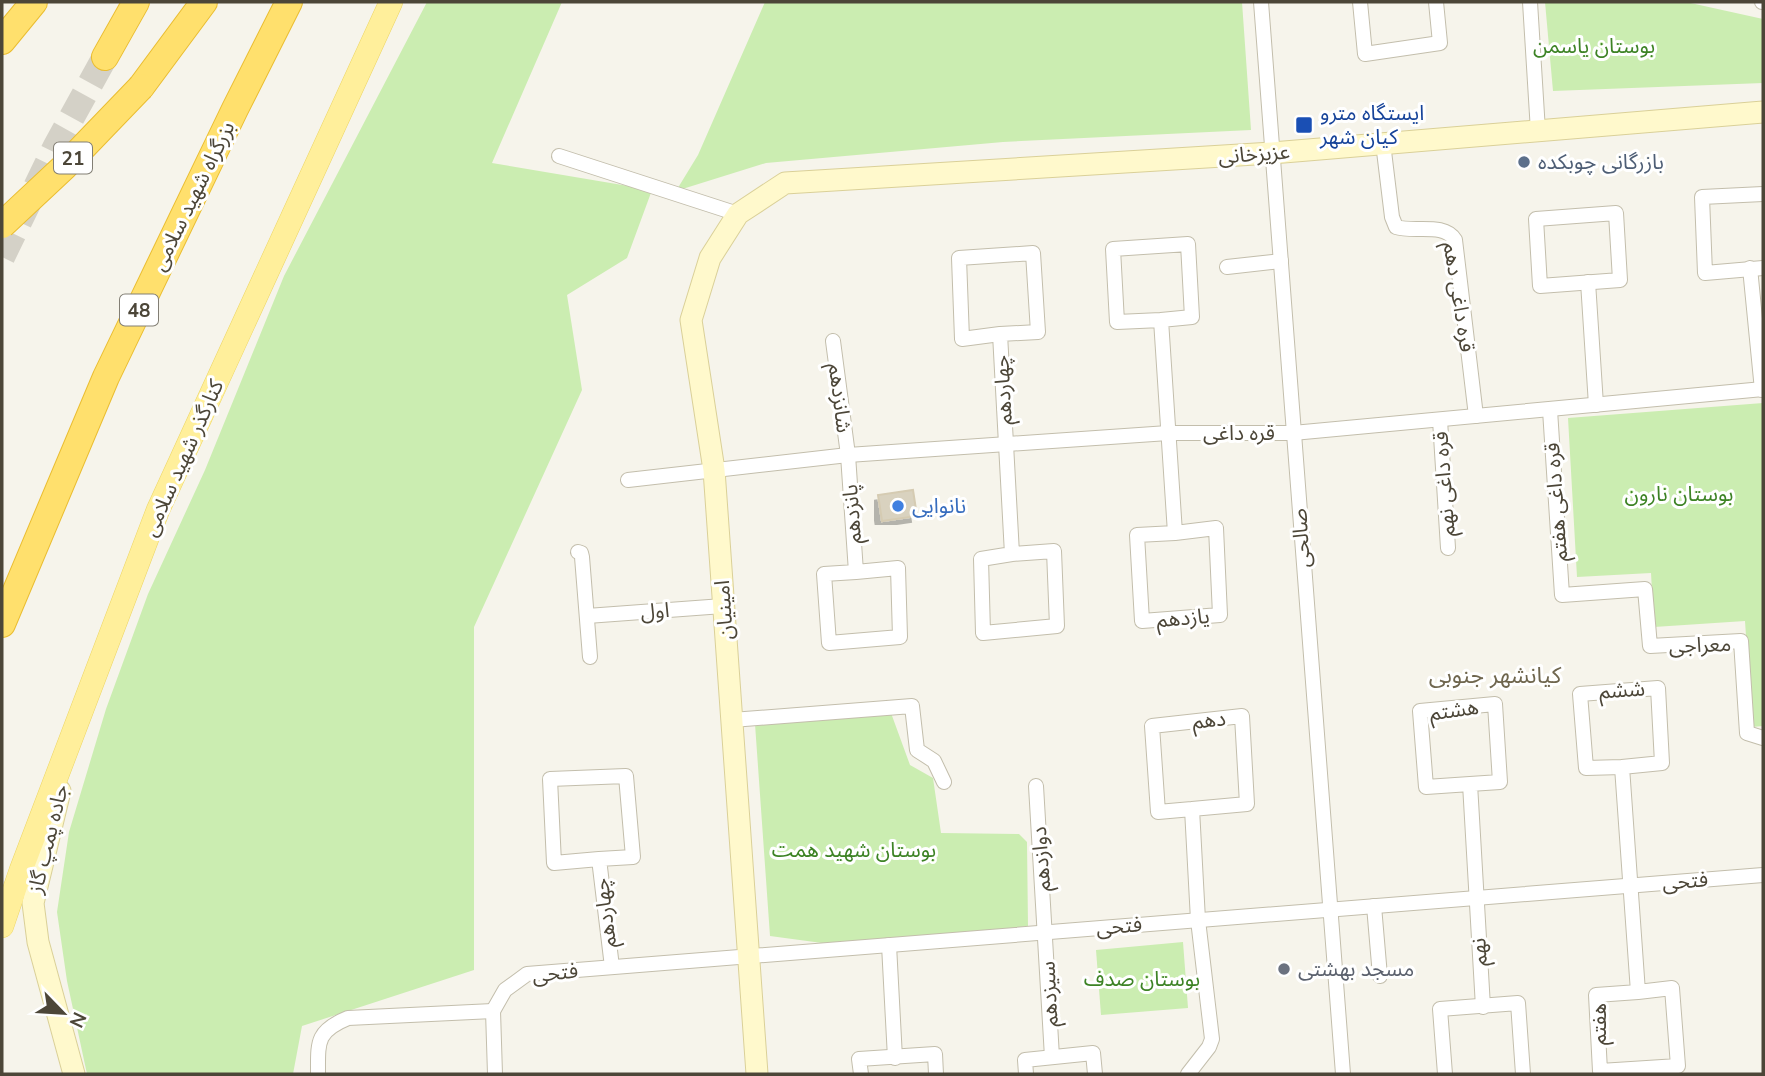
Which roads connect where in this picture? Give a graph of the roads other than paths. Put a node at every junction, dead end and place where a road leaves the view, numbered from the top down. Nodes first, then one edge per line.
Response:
1 (34, 2) edge
2 (136, 2) edge
3 (204, 2) edge
4 (289, 2) edge
5 (391, 2) edge
6 (1261, 2) edge
7 (1360, 2) edge
8 (1436, 2) edge
9 (1530, 2) edge
10 (2, 41) edge
11 (106, 57) tunnel mouth
12 (1763, 111) edge
13 (1538, 131) junction
14 (1383, 143) junction
15 (1272, 153) junction
16 (559, 156) dead end
17 (785, 183) joint
18 (1763, 194) edge
19 (738, 214) junction
20 (2, 225) edge
21 (1280, 261) junction
22 (1227, 267) dead end
23 (1757, 268) edge
24 (1588, 282) junction
25 (1161, 320) junction
26 (1000, 334) junction
27 (833, 341) dead end
28 (1762, 389) edge
29 (1596, 405) junction
30 (1550, 410) junction
31 (1476, 416) junction
32 (1440, 420) junction
33 (1168, 433) junction
34 (1293, 433) junction
35 (1006, 445) junction
36 (848, 455) junction
37 (714, 470) junction
38 (628, 480) dead end
39 (1175, 533) junction
40 (1448, 548) dead end
41 (578, 552) dead end
42 (1012, 554) junction
43 (856, 572) junction
44 (1562, 595) joint
45 (723, 606) junction
46 (587, 616) junction
47 (2, 624) edge
48 (590, 657) dead end
49 (732, 720) junction
50 (75, 726) junction
51 (1763, 738) edge
52 (1622, 767) junction
53 (944, 782) dead end
54 (1470, 783) junction
55 (1037, 786) dead end
56 (1192, 809) junction
57 (599, 859) junction
58 (1763, 875) edge
59 (1631, 886) junction
60 (1476, 898) junction
61 (1374, 906) junction
62 (1329, 909) junction
63 (1198, 920) junction
64 (2, 926) edge
65 (1046, 932) junction
66 (889, 945) junction
67 (748, 956) junction
68 (612, 967) junction
69 (1380, 976) dead end
70 (1638, 992) junction
71 (1483, 1007) junction
72 (493, 1011) junction
73 (1052, 1056) junction
74 (895, 1058) junction
75 (74, 1074) edge
76 (318, 1074) edge
77 (495, 1074) edge
78 (757, 1074) edge
79 (860, 1074) edge
80 (936, 1074) edge
81 (1026, 1074) edge
82 (1095, 1074) edge
83 (1188, 1074) edge
84 (1343, 1074) edge
85 (1445, 1074) edge
86 (1523, 1074) edge

1 - 10 highway
2 - 11 highway
3 - 20 highway, 21, bridge
4 - 47 highway, بزرگراه شهید سلامی / 48
5 - 50 main road, کنارگذر شهید سلامی
6 - 15 street, صالحی
7 - 8 street
9 - 13 street
12 - 13 main road, عزیزخانی
13 - 14 main road, عزیزخانی
14 - 15 main road, عزیزخانی
14 - 31 street, قره داغی دهم
15 - 17 main road, عزیزخانی
15 - 21 street, صالحی
16 - 19 street
17 - 19 main road, امینیان
18 - 23 street
19 - 37 main road, امینیان
21 - 22 street
21 - 34 street, صالحی
23 - 28 street
24 - 24 street
24 - 29 street
25 - 25 street
25 - 33 street
26 - 26 street, چهاردهم
26 - 35 street, چهاردهم
27 - 36 street, شانزدهم
28 - 29 street, قره داغی
29 - 30 street, قره داغی
30 - 31 street, قره داغی
30 - 44 street, قره داغی هفتم
31 - 32 street, قره داغی
32 - 34 street, قره داغی
32 - 40 street, قره داغی نهم
33 - 34 street, قره داغی
33 - 35 street, قره داغی
33 - 39 street
34 - 62 street, صالحی
35 - 36 street, قره داغی
35 - 42 street
36 - 37 street, قره داغی
36 - 43 street, پانزدهم
37 - 38 street, قره داغی
37 - 45 main road, امینیان
39 - 39 street, یازدهم
41 - 46 street
42 - 42 street
43 - 43 street, پانزدهم
44 - 51 street, معراجی
45 - 46 street, اول
45 - 49 main road, امینیان
46 - 48 street
49 - 53 street
49 - 67 main road, امینیان
50 - 64 main road, کنارگذر شهید سلامی
50 - 75 main road, جاده پمپ گاز
52 - 52 street, ششم
52 - 59 street
54 - 54 street, هشتم
54 - 60 street
55 - 65 street, دوازدهم
56 - 56 street, دهم
56 - 63 street
57 - 57 street, چهاردهم
57 - 68 street, چهاردهم
58 - 59 street, فتحی
59 - 60 street, فتحی
59 - 70 street, هفتم
60 - 61 street, فتحی
60 - 71 street, نهم
61 - 62 street, فتحی
61 - 69 street
62 - 63 street, فتحی
62 - 84 street, صالحی
63 - 65 street, فتحی
63 - 83 street
65 - 66 street, فتحی
65 - 73 street, سیزدهم
66 - 67 street, فتحی
66 - 74 street
67 - 68 street, فتحی
67 - 78 main road, امینیان
68 - 72 street, فتحی
70 - 70 street, هفتم
71 - 85 street
71 - 86 street
72 - 76 street
72 - 77 street
73 - 81 street, سیزدهم
73 - 82 street, سیزدهم
74 - 79 street
74 - 80 street

